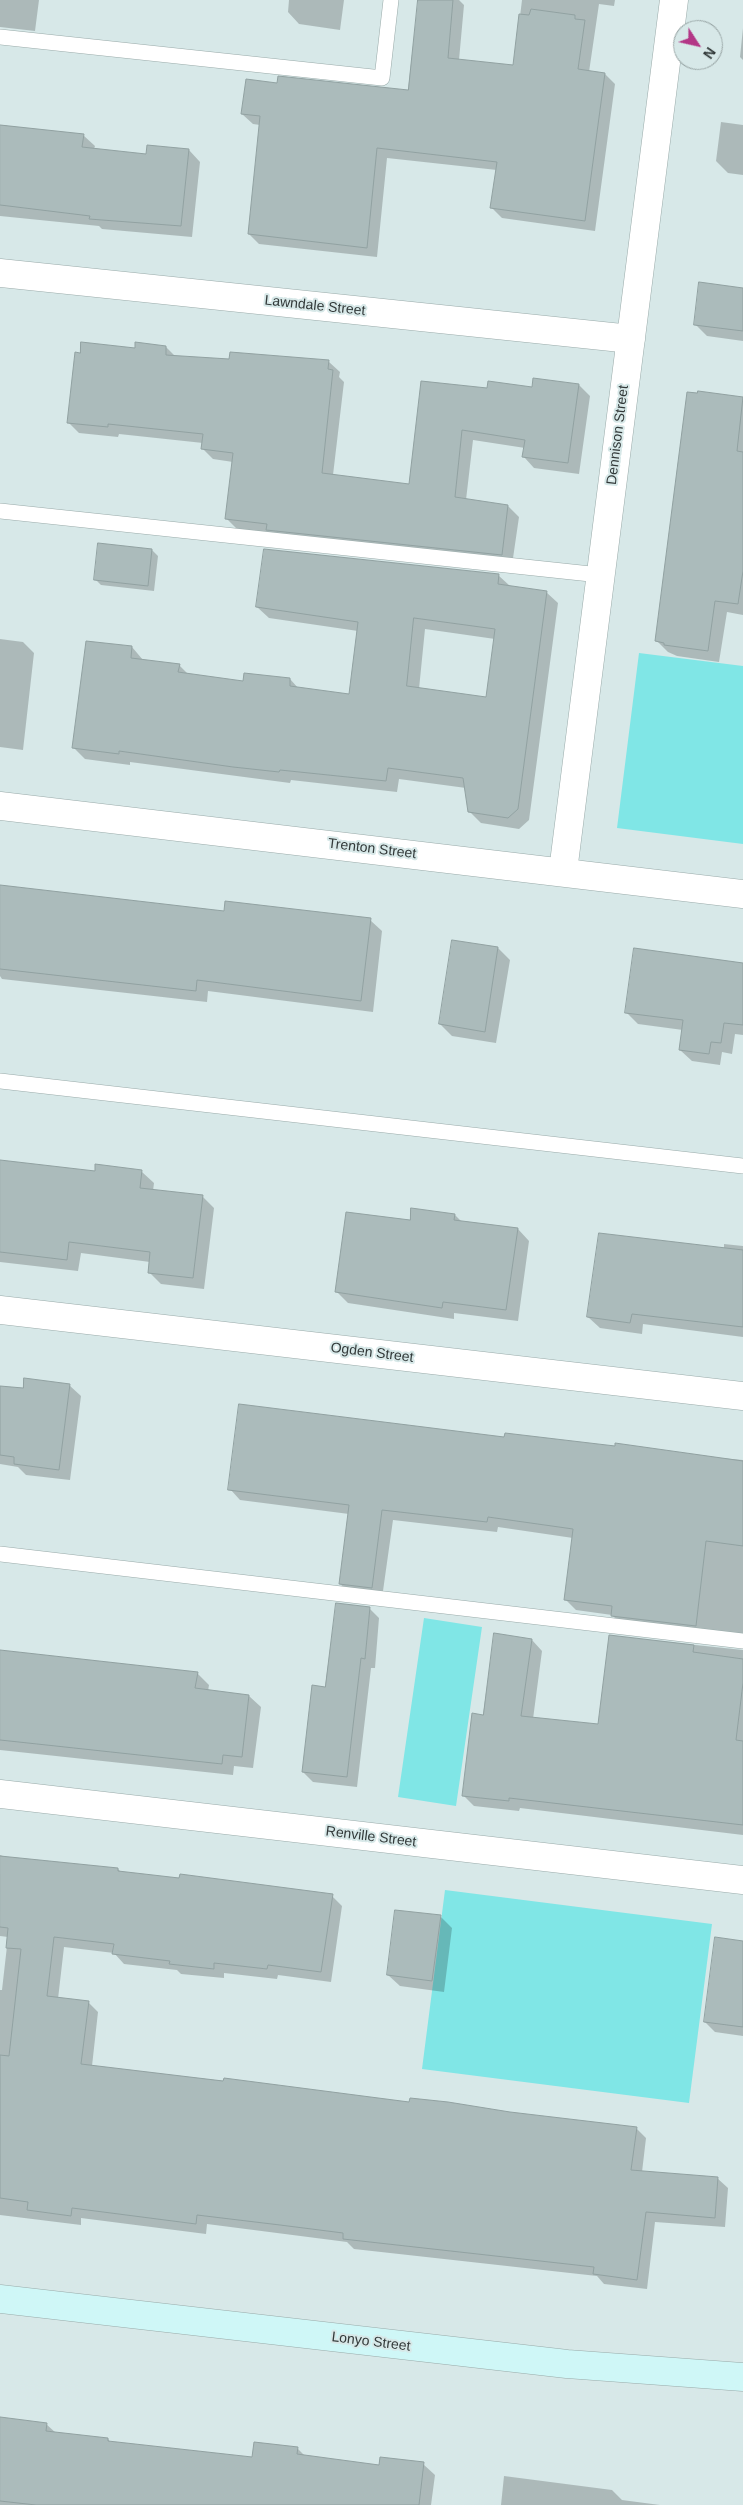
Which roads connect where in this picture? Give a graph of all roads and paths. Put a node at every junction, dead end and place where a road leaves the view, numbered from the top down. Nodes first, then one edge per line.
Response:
1 (391, 0) edge
2 (674, 0) edge
3 (0, 37) edge
4 (0, 273) edge
5 (631, 339) junction
6 (0, 511) edge
7 (600, 575) junction
8 (0, 806) edge
9 (562, 870) junction
10 (743, 894) edge
11 (0, 1081) edge
12 (743, 1166) edge
13 (0, 1310) edge
14 (743, 1396) edge
15 (0, 1554) edge
16 (743, 1641) edge
17 (0, 1794) edge
18 (743, 1880) edge
19 (0, 2299) edge
20 (743, 2377) edge

1 - 3 lane
2 - 5 street, Dennison Street
4 - 5 street, Lawndale Street
5 - 7 street, Dennison Street
6 - 7 lane
7 - 9 street, Dennison Street
8 - 9 street, Trenton Street
9 - 10 street, Trenton Street
11 - 12 lane
13 - 14 street, Ogden Street
15 - 16 lane
17 - 18 street, Renville Street
19 - 20 street, Lonyo Street

